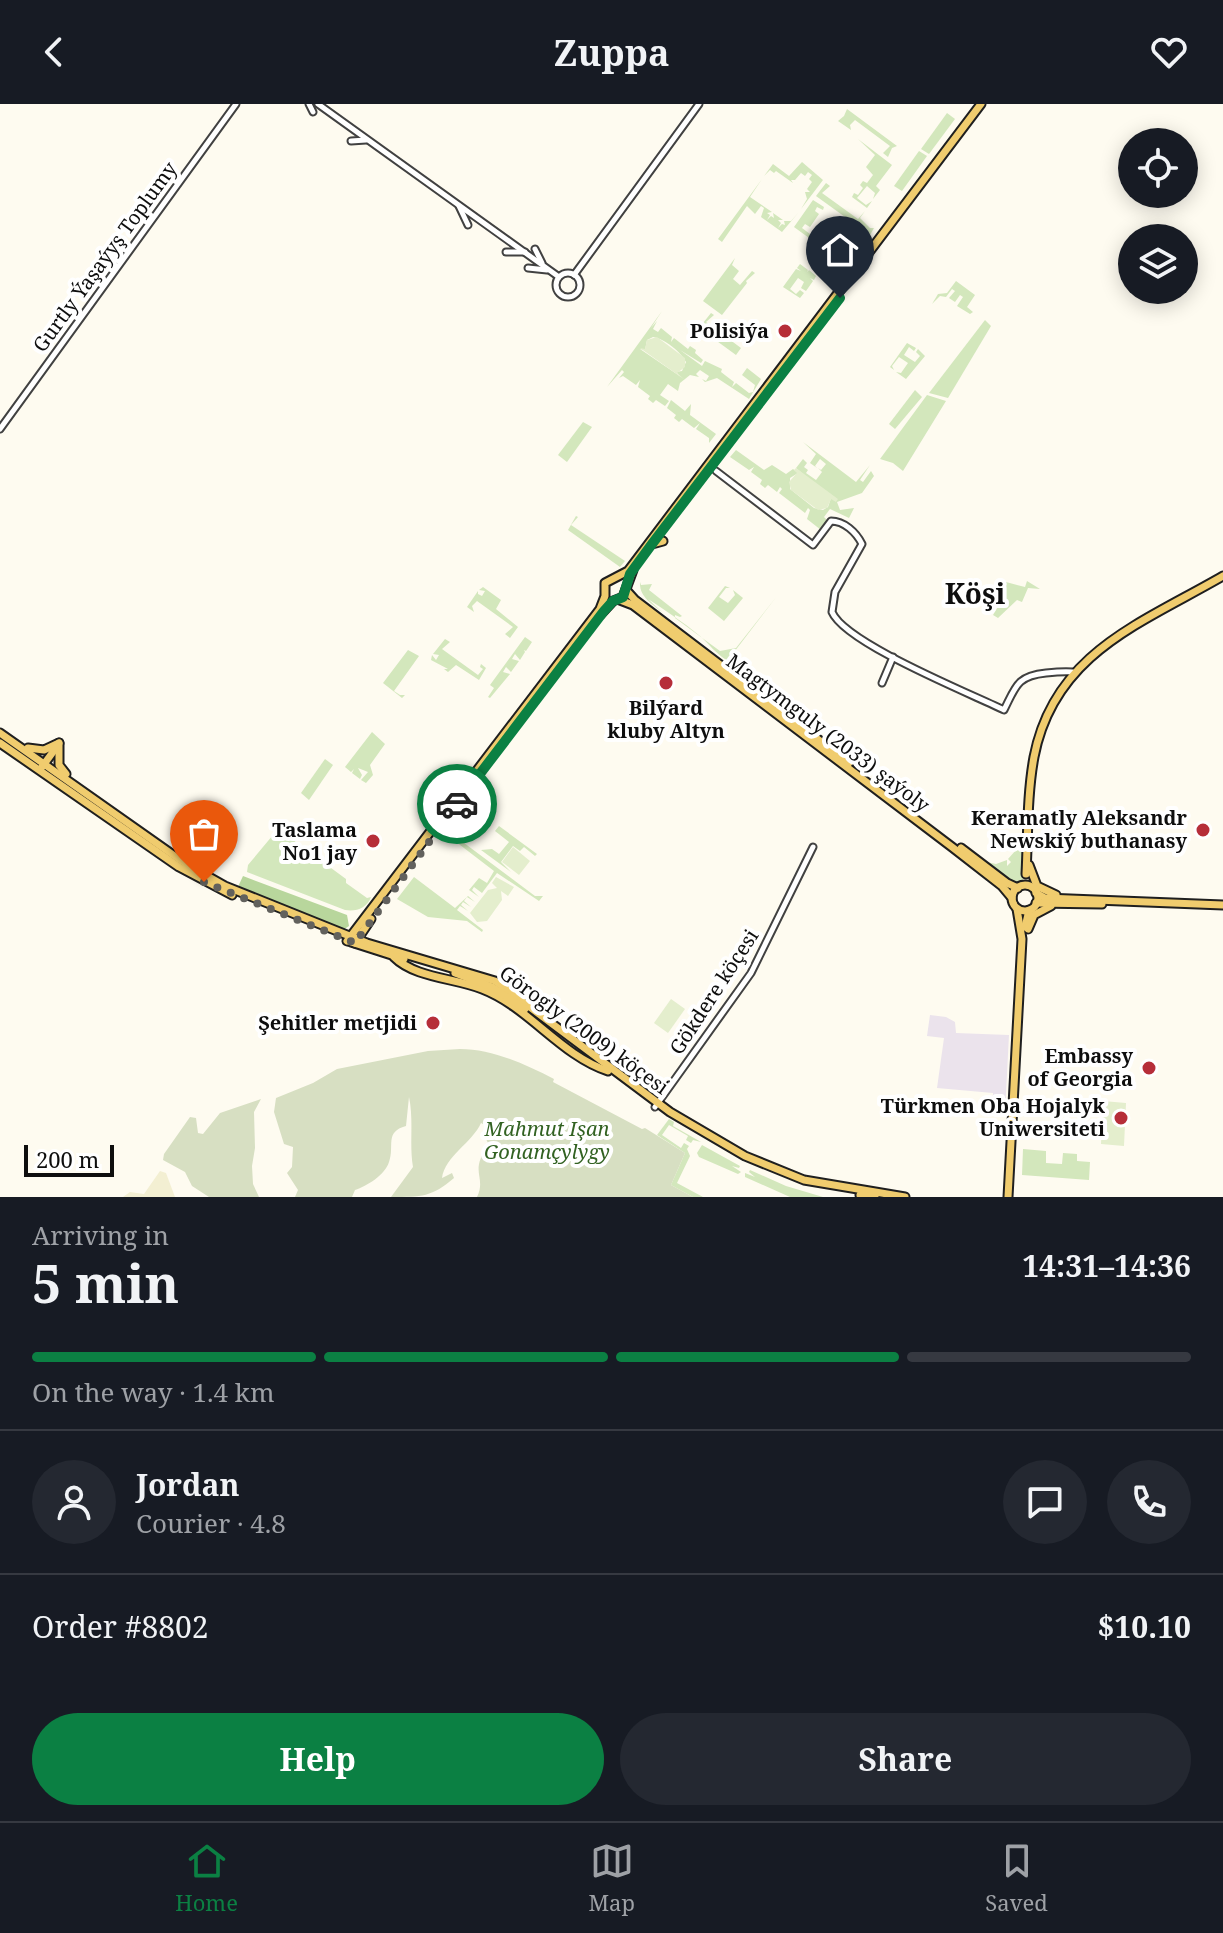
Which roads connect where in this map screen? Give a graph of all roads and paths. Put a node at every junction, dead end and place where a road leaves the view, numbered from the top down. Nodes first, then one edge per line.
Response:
1 (236, 104) edge
2 (309, 104) edge
3 (318, 104) edge
4 (699, 104) edge
5 (984, 104) edge
6 (313, 112) dead end
7 (368, 140) junction
8 (351, 141) dead end
9 (459, 205) junction
10 (468, 225) dead end
11 (535, 249) dead end
12 (506, 252) dead end
13 (525, 252) junction
14 (543, 264) junction
15 (528, 268) dead end
16 (550, 270) junction
17 (574, 275) junction
18 (559, 277) junction
19 (789, 361) junction
20 (0, 429) edge
21 (716, 471) dead end
22 (663, 541) dead end
23 (652, 544) junction
24 (1223, 576) edge
25 (615, 579) junction
26 (626, 588) junction
27 (613, 599) junction
28 (893, 657) junction
29 (1073, 672) junction
30 (882, 683) dead end
31 (3, 738) edge
32 (59, 743) junction
33 (42, 766) junction
34 (79, 787) junction
35 (813, 847) dead end
36 (1027, 860) junction
37 (1026, 888) junction
38 (1012, 898) junction
39 (1070, 901) junction
40 (1036, 903) junction
41 (1223, 907) edge
42 (1017, 909) junction
43 (1029, 910) junction
44 (1025, 939) junction
45 (352, 940) junction
46 (656, 1104) junction
47 (1011, 1187) junction
48 (875, 1197) edge
49 (905, 1197) edge
50 (1009, 1197) edge

1 - 20 street, Gurtly Ýaşaýyş Toplumy
2 - 6 street
3 - 7 street
4 - 17 street
5 - 19 main road
7 - 8 street
7 - 9 street
9 - 10 street
9 - 13 street
11 - 14 street
12 - 13 street
13 - 14 street
14 - 16 street
15 - 16 street
16 - 18 street
17 - 18 street
17 - 18 street
19 - 23 main road
19 - 25 main road
21 - 28 street
22 - 23 main road
23 - 26 main road
24 - 29 main road
25 - 26 main road, Magtymguly (2033) şaýoly
25 - 27 main road
26 - 27 main road
26 - 37 main road, Magtymguly (2033) şaýoly
27 - 38 main road, Magtymguly (2033) şaýoly
27 - 45 main road
27 - 45 main road
28 - 29 street
28 - 30 street
29 - 36 main road
31 - 32 main road
31 - 33 main road, Görogly (2009) köçesi
32 - 33 main road
32 - 34 main road
33 - 34 main road, Görogly (2009) köçesi
33 - 45 main road, Görogly (2009) köçesi
34 - 45 main road, Görogly (2009) köçesi
35 - 46 street, Gökdere köçesi
36 - 37 main road
36 - 39 main road
37 - 38 main road
37 - 39 main road, Magtymguly (2033) şaýoly
37 - 40 main road
38 - 42 main road
39 - 40 main road, Magtymguly (2033) şaýoly
39 - 41 main road, Magtymguly (2033) şaýoly
39 - 44 main road
40 - 43 main road
42 - 43 main road
42 - 47 main road
43 - 44 main road
44 - 47 main road
45 - 46 main road, Görogly (2009) köçesi
45 - 46 main road, Görogly (2009) köçesi
46 - 48 main road, Görogly (2009) köçesi
46 - 49 main road, Görogly (2009) köçesi
47 - 50 main road

